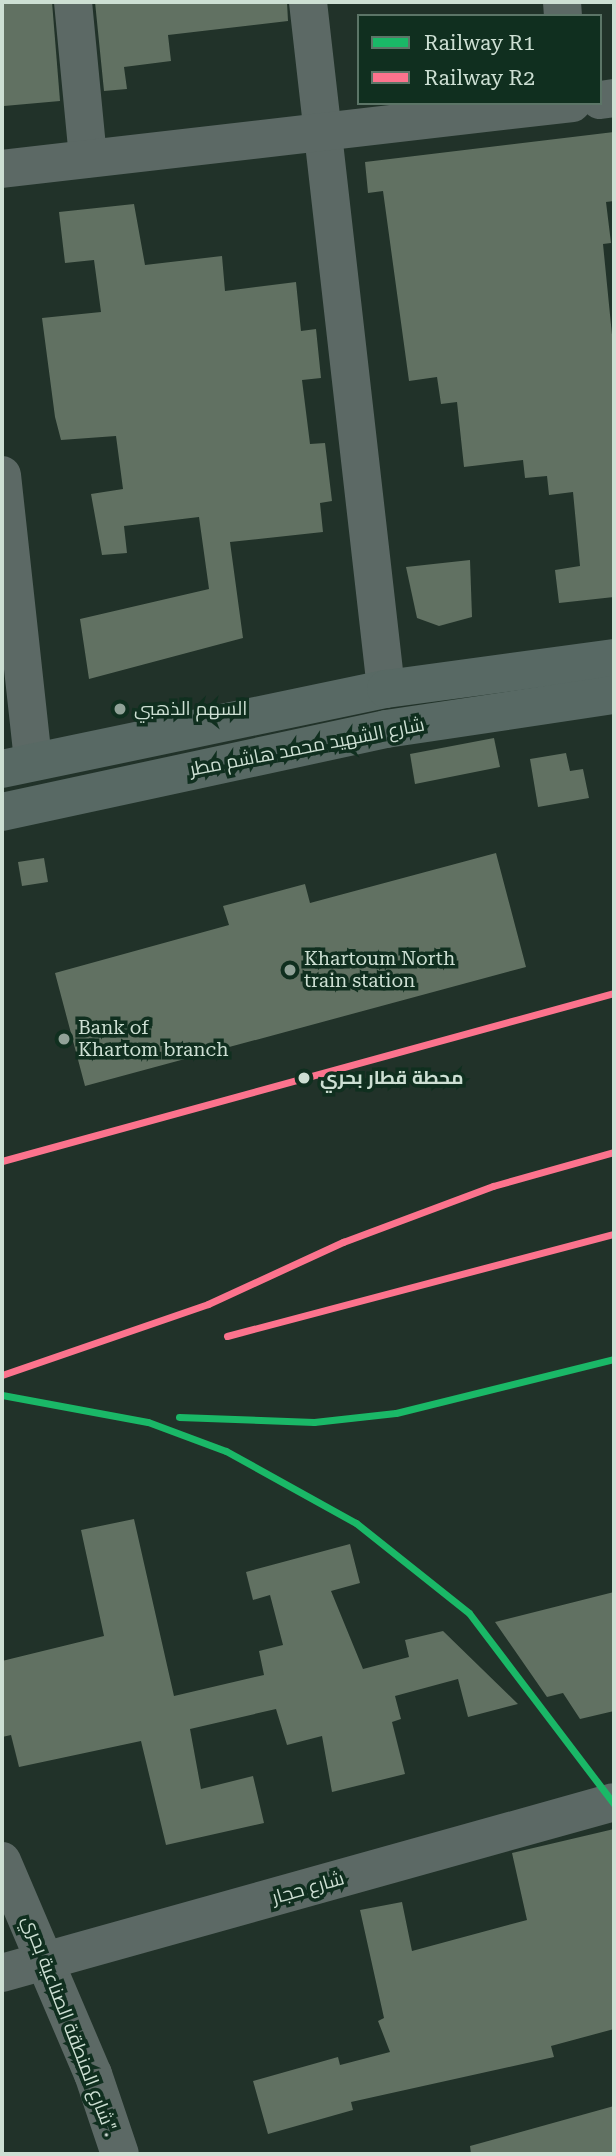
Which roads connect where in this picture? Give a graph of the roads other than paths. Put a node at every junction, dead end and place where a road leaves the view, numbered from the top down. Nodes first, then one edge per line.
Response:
1 (73, 2) edge
2 (308, 2) edge
3 (555, 105) edge
4 (322, 132) junction
5 (88, 158) junction
6 (2, 169) edge
7 (2, 475) edge
8 (614, 658) edge
9 (386, 689) junction
10 (614, 695) edge
11 (18, 765) edge
12 (2, 812) edge
13 (614, 1802) edge
14 (2, 1861) edge
15 (46, 1961) junction
16 (2, 1973) edge
17 (120, 2154) edge

1 - 5 street
2 - 4 street
3 - 4 street
4 - 5 street
4 - 9 street
5 - 6 street
7 - 11 street
8 - 9 main road, شارع الشهيد محمد هاشم مطر
9 - 11 main road, شارع الشهيد محمد هاشم مطر
10 - 12 main road, شارع الشهيد محمد هاشم مطر
13 - 15 street, شارع حجار
14 - 15 street, شارع المنطقة الصناعية بحري".
15 - 16 street, شارع حجار
15 - 17 street, شارع المنطقة الصناعية بحري".

